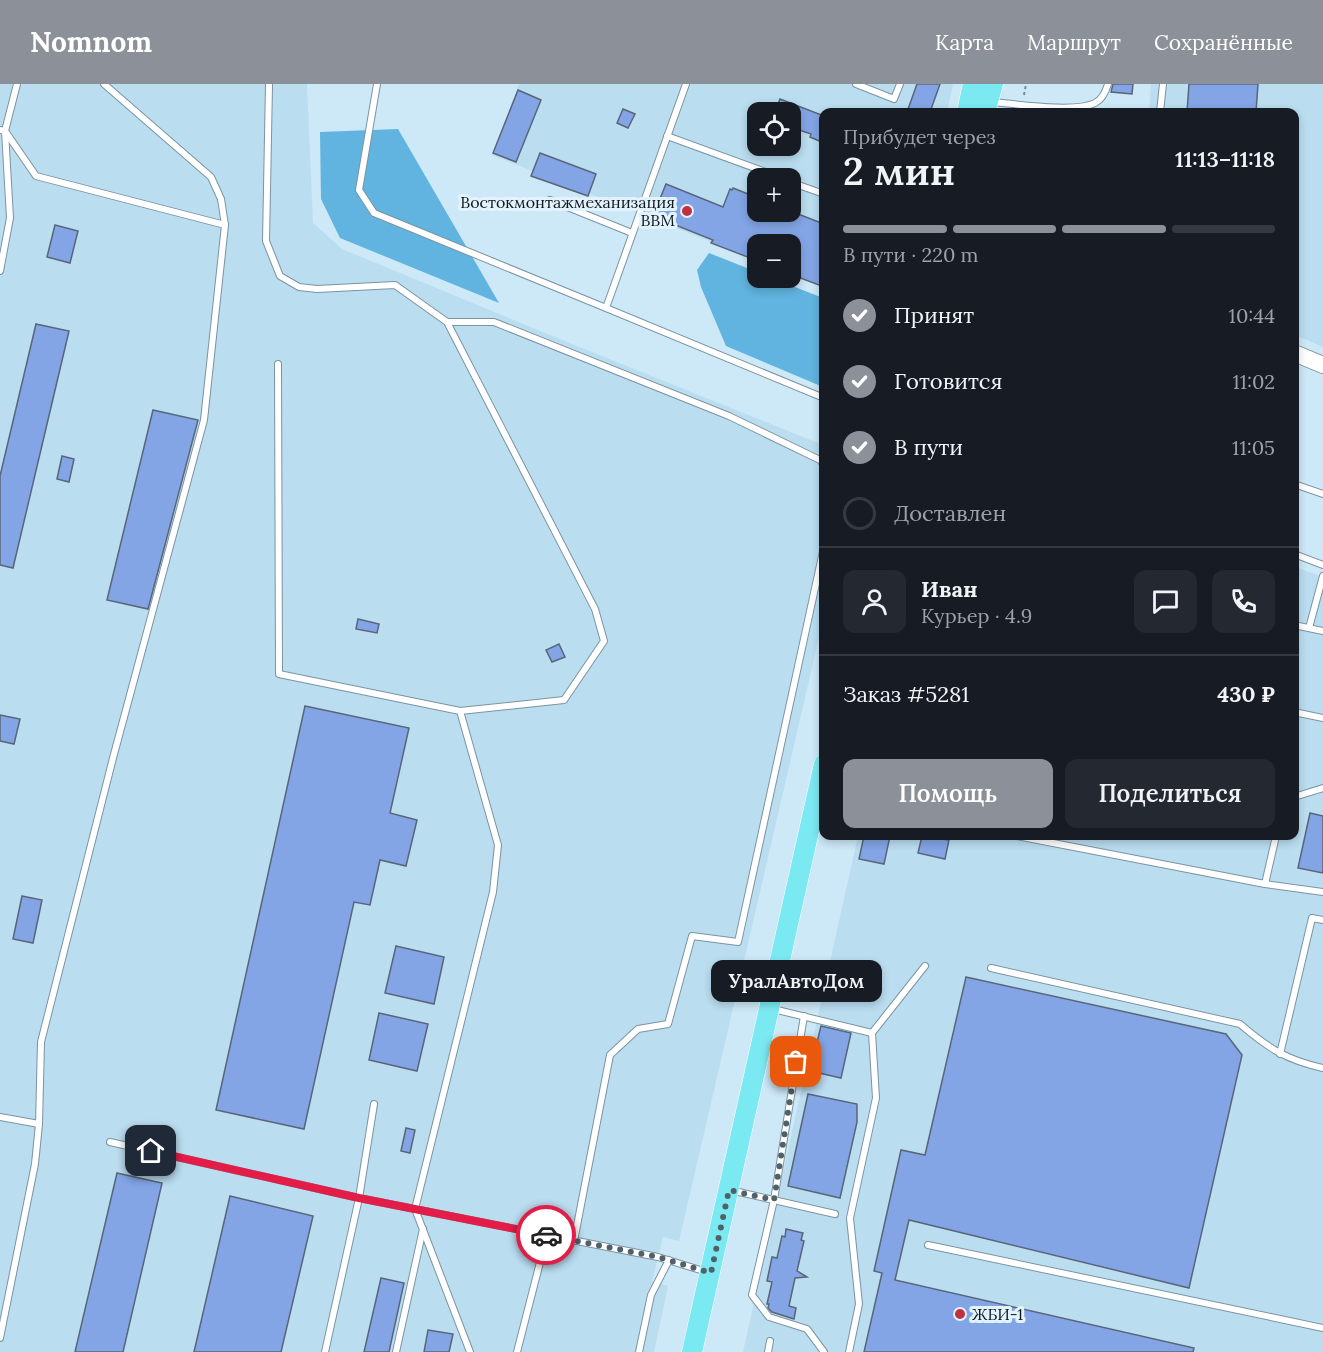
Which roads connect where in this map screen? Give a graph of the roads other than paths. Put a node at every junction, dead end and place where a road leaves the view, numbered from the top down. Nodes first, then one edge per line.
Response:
1 (17, 84) edge
2 (104, 84) edge
3 (269, 84) edge
4 (377, 84) edge
5 (686, 84) edge
6 (856, 84) edge
7 (900, 84) edge
8 (973, 84) edge
9 (1108, 84) edge
10 (1163, 84) edge
11 (989, 99) edge
12 (968, 108) edge
13 (1160, 108) edge
14 (3, 130) edge
15 (667, 136) junction
16 (755, 168) edge
17 (801, 186) edge
18 (819, 192) edge
19 (550, 200) dead end
20 (225, 225) junction
21 (632, 233) junction
22 (0, 271) edge
23 (606, 308) junction
24 (447, 322) junction
25 (1299, 355) edge
26 (278, 364) dead end
27 (1323, 365) edge
28 (819, 396) edge
29 (819, 459) edge
30 (1299, 486) edge
31 (1323, 494) edge
32 (1299, 556) edge
33 (1323, 565) edge
34 (819, 570) edge
35 (1323, 576) edge
36 (1299, 626) edge
37 (1309, 628) junction
38 (1323, 631) edge
39 (460, 711) junction
40 (1299, 713) edge
41 (1323, 718) edge
42 (1323, 788) edge
43 (1299, 795) edge
44 (819, 799) edge
45 (1038, 840) edge
46 (1275, 840) edge
47 (1265, 884) junction
48 (1323, 892) edge
49 (1323, 920) edge
50 (925, 966) dead end
51 (991, 968) dead end
52 (769, 1008) junction
53 (804, 1016) junction
54 (872, 1033) junction
55 (1280, 1054) junction
56 (1323, 1068) edge
57 (374, 1104) dead end
58 (0, 1117) edge
59 (39, 1124) junction
60 (110, 1142) dead end
61 (729, 1190) junction
62 (359, 1198) junction
63 (774, 1200) junction
64 (415, 1209) junction
65 (835, 1214) dead end
66 (423, 1228) junction
67 (547, 1235) junction
68 (574, 1240) junction
69 (928, 1245) dead end
70 (669, 1260) junction
71 (711, 1273) junction
72 (1323, 1328) edge
73 (0, 1338) edge
74 (770, 1341) dead end
75 (325, 1352) edge
76 (396, 1352) edge
77 (470, 1352) edge
78 (517, 1352) edge
79 (639, 1352) edge
80 (692, 1352) edge
81 (768, 1352) edge
82 (824, 1352) edge
83 (849, 1352) edge

1 - 14 lane
2 - 20 lane
3 - 24 lane
4 - 23 lane
5 - 15 lane
6 - 7 lane
8 - 12 main road
9 - 11 lane
10 - 13 lane
14 - 20 lane
14 - 22 lane
15 - 16 lane
15 - 21 lane
17 - 18 lane
19 - 21 lane
20 - 59 lane
21 - 23 lane
23 - 28 lane
24 - 29 lane
24 - 39 lane
25 - 27 street
26 - 39 lane
30 - 31 lane
32 - 33 lane
34 - 68 lane
35 - 37 lane
36 - 37 lane
37 - 38 lane
39 - 64 lane
40 - 41 lane
42 - 43 lane
44 - 52 main road
45 - 47 lane
46 - 47 lane
47 - 48 lane
49 - 55 lane
50 - 54 lane
51 - 55 lane
52 - 53 lane
52 - 61 main road
53 - 54 lane
53 - 63 lane
54 - 83 lane
55 - 56 lane
57 - 62 lane
58 - 59 lane
59 - 73 lane
60 - 62 lane
61 - 63 lane
61 - 71 main road
62 - 64 lane
62 - 75 lane
63 - 65 lane
63 - 82 lane
64 - 66 lane
64 - 67 lane
66 - 76 lane
66 - 77 lane
67 - 68 lane
67 - 78 lane
68 - 70 lane
69 - 72 lane
70 - 71 lane
70 - 79 lane
71 - 80 main road
74 - 81 lane

